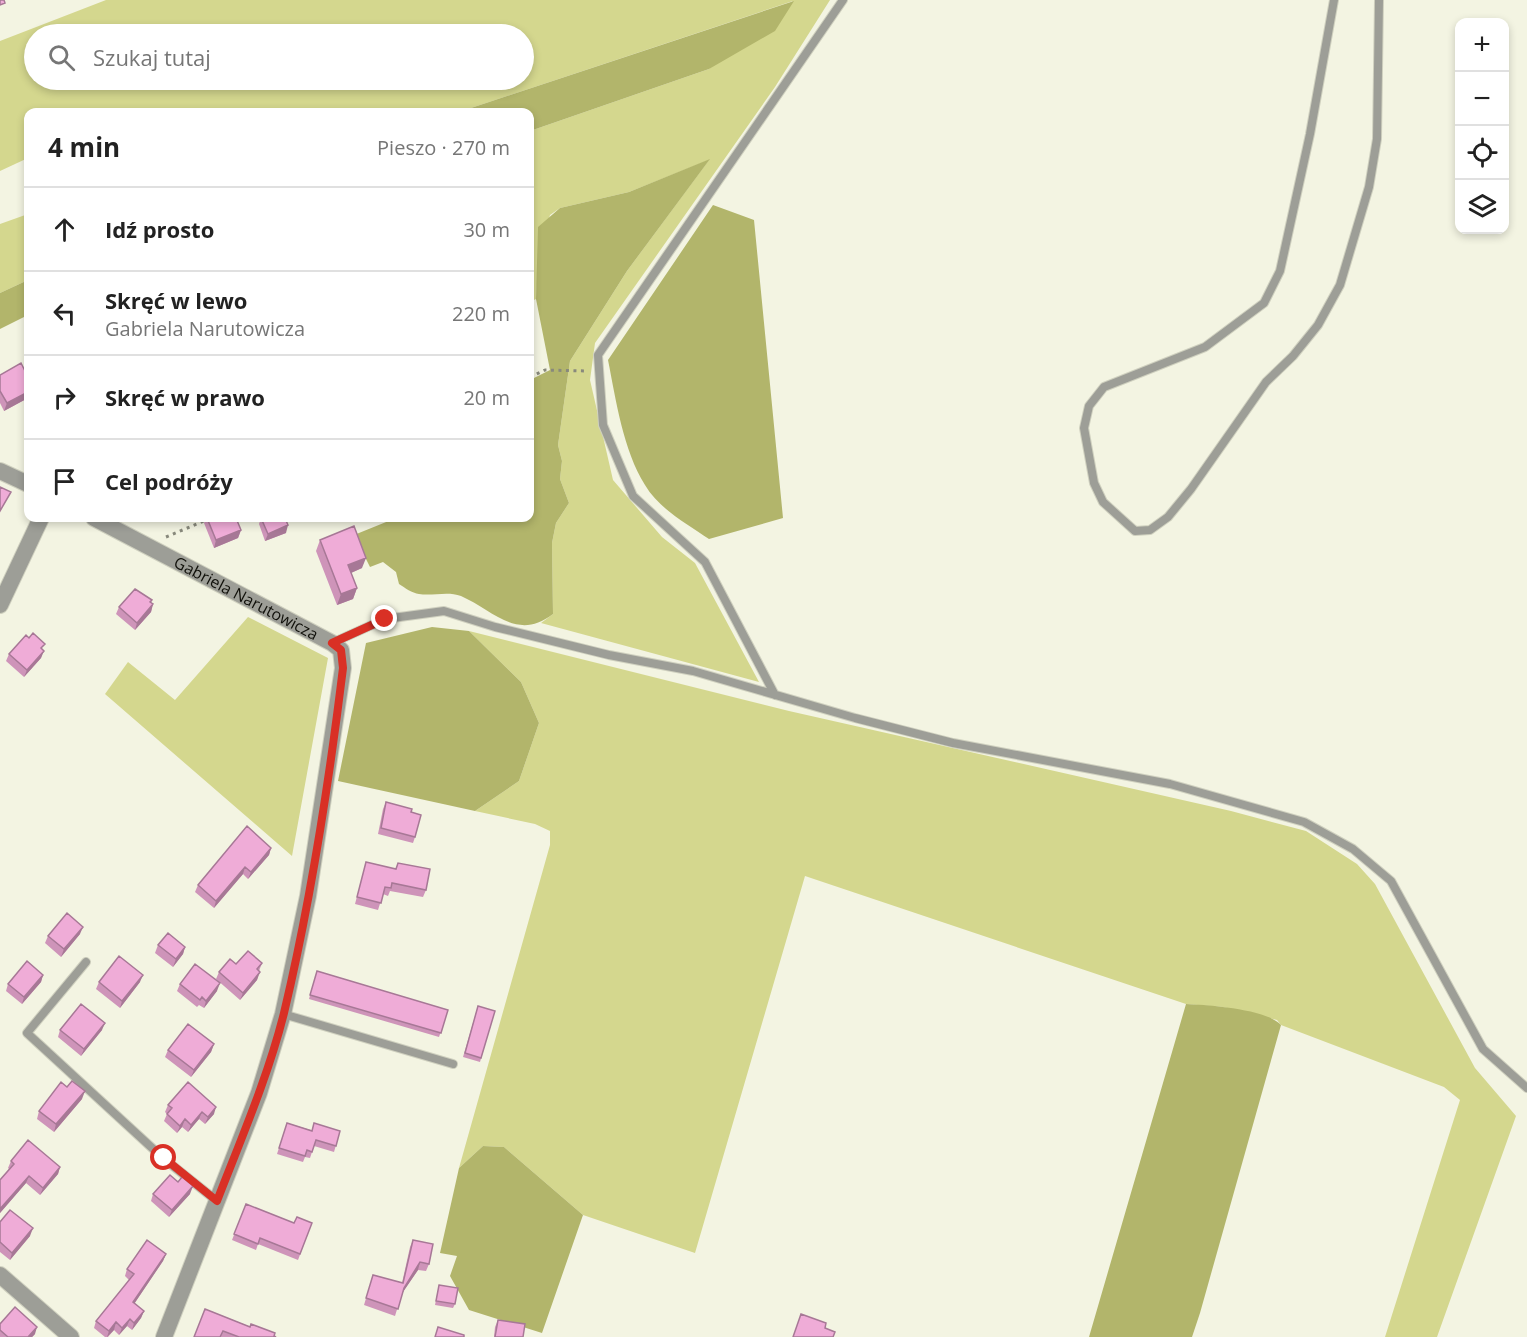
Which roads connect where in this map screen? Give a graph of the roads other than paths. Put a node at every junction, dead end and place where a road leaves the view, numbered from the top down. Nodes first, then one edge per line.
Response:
1 (843, 0) edge
2 (1334, 0) edge
3 (1379, 0) edge
4 (0, 471) edge
5 (24, 482) edge
6 (39, 522) edge
7 (101, 522) edge
8 (0, 605) edge
9 (332, 643) junction
10 (775, 695) junction
11 (86, 962) dead end
12 (284, 1014) junction
13 (453, 1064) dead end
14 (1527, 1088) edge
15 (217, 1201) junction
16 (0, 1275) edge
17 (71, 1337) edge
18 (164, 1337) edge

1 - 10 lane
2 - 3 lane
4 - 5 street
6 - 8 street
7 - 9 street, Gabriela Narutowicza
9 - 10 lane
9 - 12 street, Gabriela Narutowicza
10 - 14 lane
11 - 15 lane
12 - 13 lane
12 - 15 street, Gabriela Narutowicza
15 - 18 street, Gabriela Narutowicza
16 - 17 street

